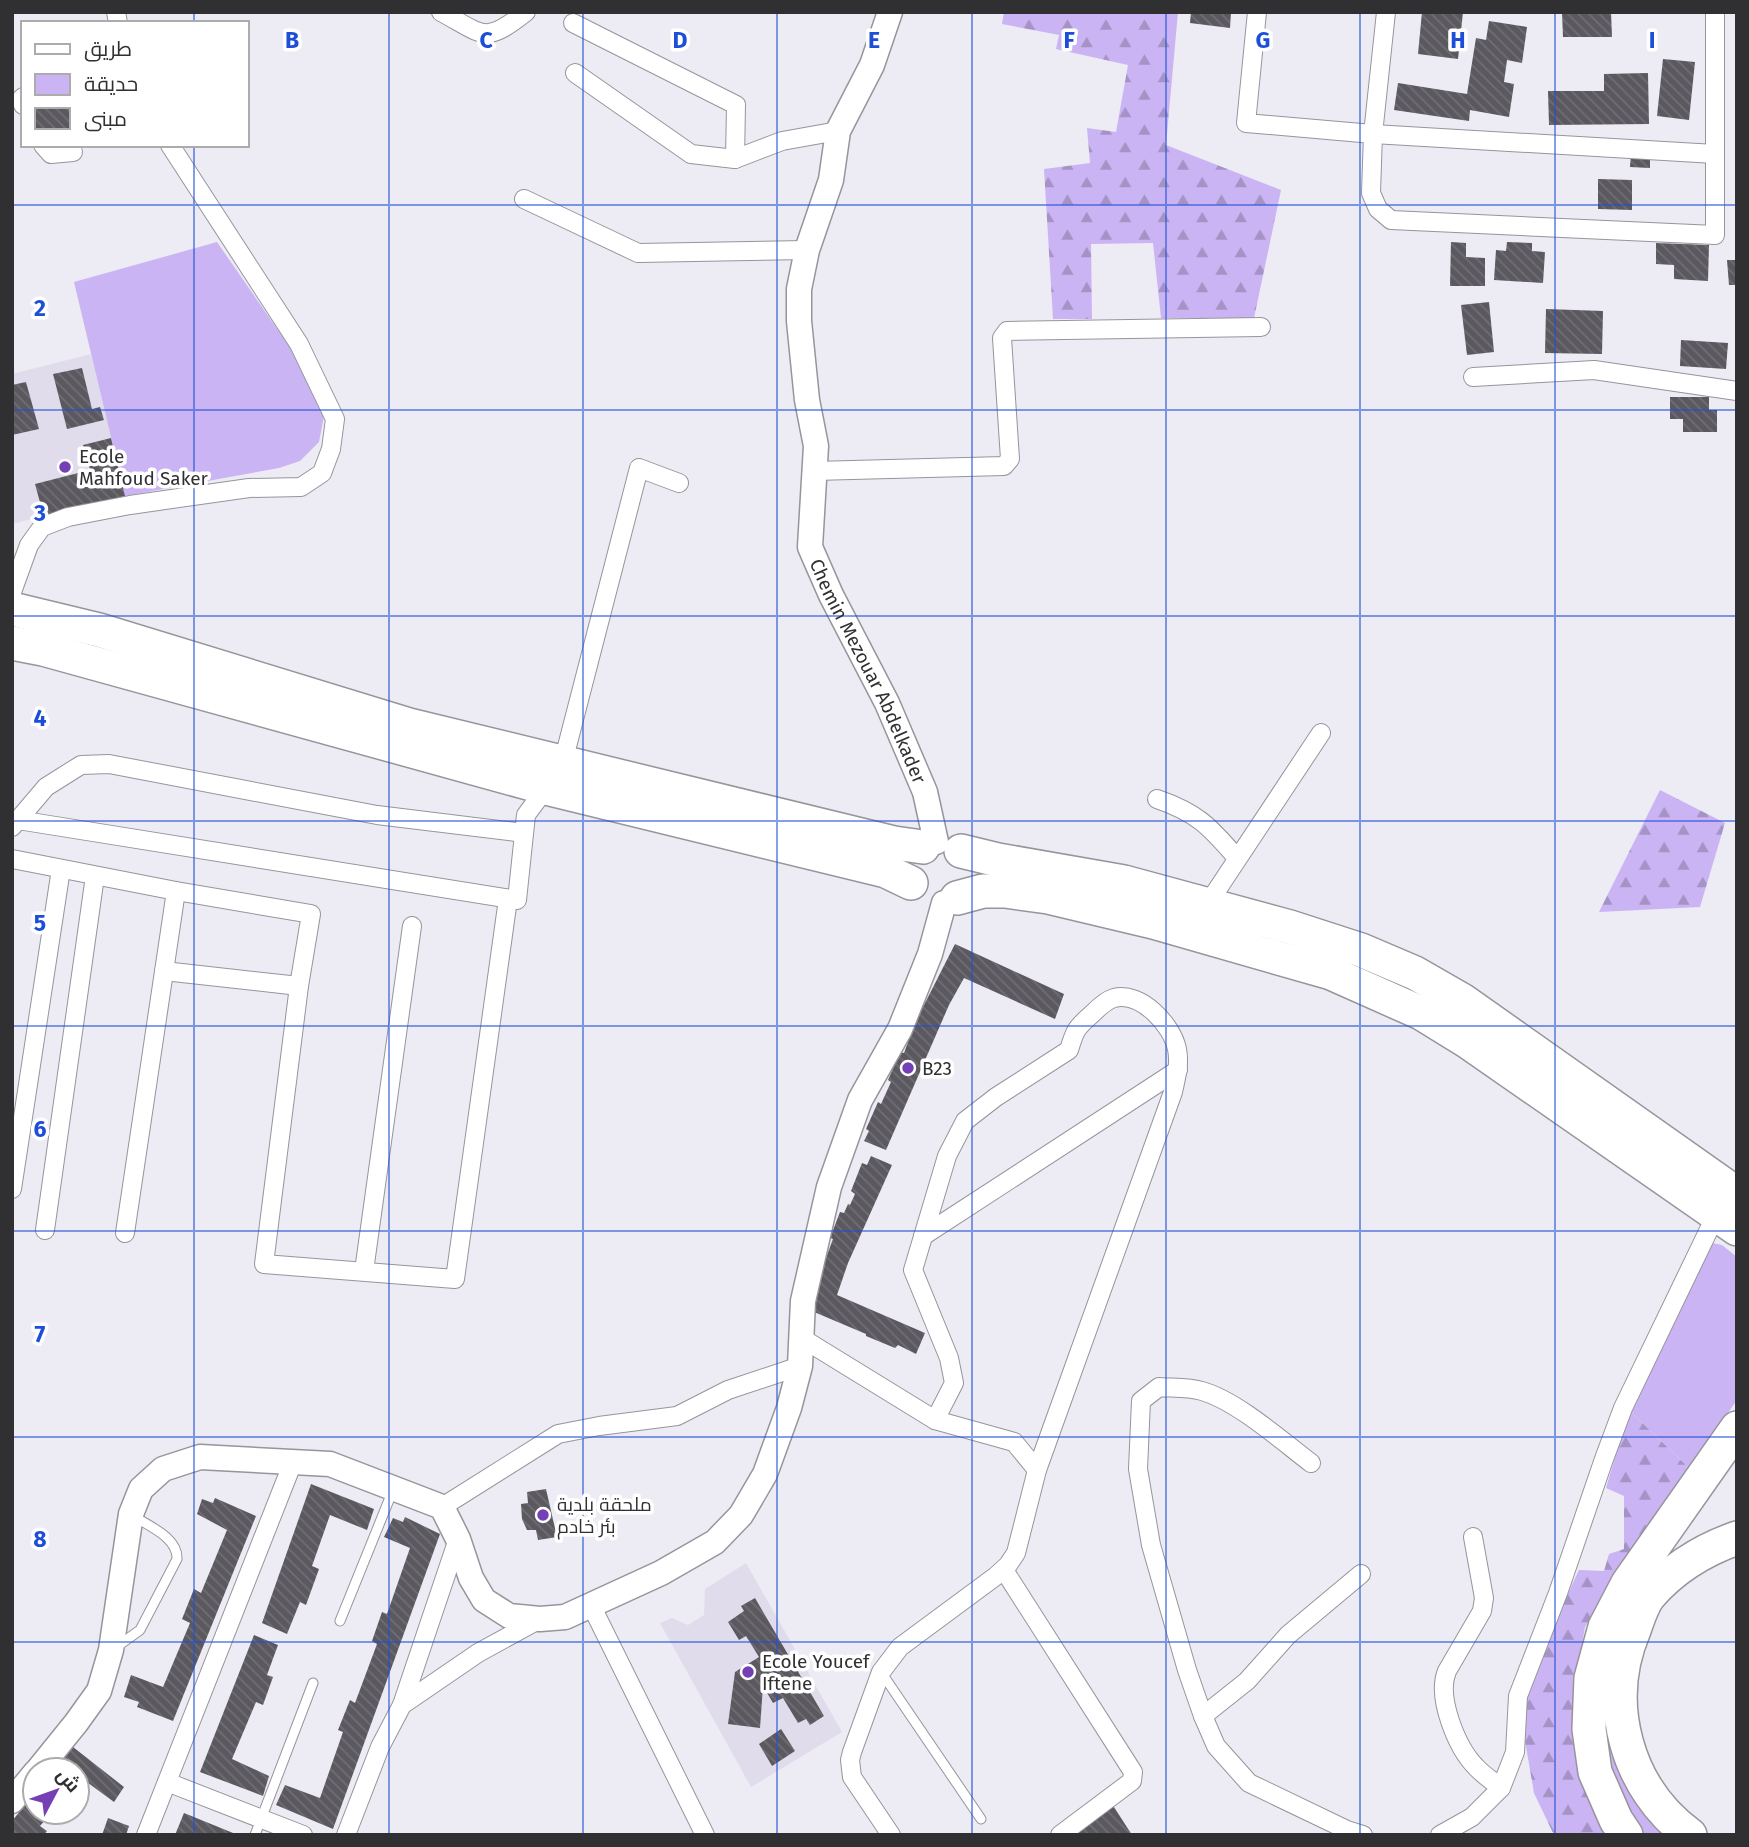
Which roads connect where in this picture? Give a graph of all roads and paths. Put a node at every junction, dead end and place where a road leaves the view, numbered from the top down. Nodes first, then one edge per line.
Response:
1 (441, 12) edge
2 (526, 12) edge
3 (890, 12) edge
4 (1256, 12) edge
5 (1386, 12) edge
6 (1715, 12) edge
7 (573, 23) dead end
8 (575, 74) dead end
9 (838, 131) junction
10 (1373, 134) junction
11 (45, 147) edge
12 (171, 147) edge
13 (73, 152) dead end
14 (1715, 154) junction
15 (735, 159) junction
16 (524, 199) dead end
17 (807, 250) junction
18 (1261, 327) dead end
19 (1473, 377) dead end
20 (1737, 391) edge
21 (814, 471) junction
22 (678, 483) dead end
23 (12, 592) edge
24 (12, 609) edge
25 (12, 643) edge
26 (1321, 733) dead end
27 (554, 775) junction
28 (1157, 799) dead end
29 (15, 824) edge
30 (524, 833) junction
31 (940, 847) junction
32 (1237, 858) junction
33 (12, 859) edge
34 (61, 869) junction
35 (95, 876) junction
36 (911, 883) junction
37 (176, 891) junction
38 (508, 899) junction
39 (950, 901) junction
40 (1207, 905) junction
41 (412, 926) dead end
42 (164, 971) junction
43 (299, 986) junction
44 (1178, 1070) junction
45 (12, 1189) edge
46 (1732, 1219) edge
47 (45, 1230) dead end
48 (125, 1233) dead end
49 (923, 1236) junction
50 (364, 1271) junction
51 (800, 1337) junction
52 (800, 1366) junction
53 (935, 1420) junction
54 (1737, 1428) edge
55 (293, 1462) junction
56 (1311, 1464) dead end
57 (1037, 1471) junction
58 (394, 1488) junction
59 (442, 1507) junction
60 (131, 1514) junction
61 (1737, 1514) edge
62 (1473, 1537) dead end
63 (1737, 1538) edge
64 (458, 1539) junction
65 (1648, 1554) junction
66 (1004, 1570) junction
67 (1361, 1574) dead end
68 (591, 1605) junction
69 (540, 1619) junction
70 (340, 1621) dead end
71 (111, 1650) junction
72 (881, 1672) junction
73 (313, 1683) dead end
74 (402, 1705) junction
75 (1203, 1716) junction
76 (49, 1756) edge
77 (167, 1782) junction
78 (1502, 1788) junction
79 (981, 1819) dead end
80 (258, 1827) edge
81 (146, 1835) edge
82 (303, 1835) edge
83 (346, 1835) edge
84 (705, 1835) edge
85 (891, 1835) edge
86 (1060, 1835) edge
87 (1363, 1835) edge
88 (1440, 1835) edge
89 (1626, 1835) edge
90 (1690, 1835) edge

1 - 2 street
3 - 9 street, Chemin Mezouar Abdelkader
4 - 10 street
5 - 10 street
6 - 14 street
7 - 15 street
8 - 15 street
9 - 15 street
9 - 17 street, Chemin Mezouar Abdelkader
10 - 14 street
10 - 14 street
11 - 13 street
12 - 23 street
16 - 17 street
17 - 21 street, Chemin Mezouar Abdelkader
18 - 21 street
19 - 20 street
21 - 31 street, Chemin Mezouar Abdelkader
22 - 27 street
24 - 27 highway
25 - 27 highway
26 - 32 street
27 - 30 street
27 - 31 highway
27 - 36 highway
28 - 32 street
29 - 30 street
29 - 38 street
30 - 38 street
31 - 36 highway
31 - 39 highway
31 - 40 highway
32 - 40 street
33 - 34 street
34 - 35 street
34 - 45 street
35 - 37 street
35 - 47 street
36 - 39 highway
37 - 42 street
37 - 43 street
38 - 50 street
39 - 46 highway
39 - 51 street
40 - 46 highway
41 - 50 street
42 - 43 street
42 - 48 street
43 - 50 street
44 - 49 street
44 - 49 street
44 - 57 street
46 - 78 street
49 - 53 street
51 - 52 street
51 - 53 street
52 - 59 street
52 - 68 street
53 - 57 street
54 - 65 highway
55 - 58 street
55 - 60 street
55 - 77 street
56 - 75 street
57 - 66 street
58 - 59 street
58 - 70 lane
59 - 64 street
60 - 71 street
60 - 71 lane
61 - 65 highway
62 - 78 street
63 - 90 highway
64 - 69 street
64 - 74 street
65 - 89 highway
66 - 72 street
66 - 86 street
67 - 75 street
68 - 69 street
68 - 84 street
69 - 74 street
71 - 76 street
72 - 79 lane
72 - 85 street
73 - 80 lane
74 - 83 street
75 - 87 street
77 - 80 street
77 - 81 street
78 - 88 street
80 - 82 street

